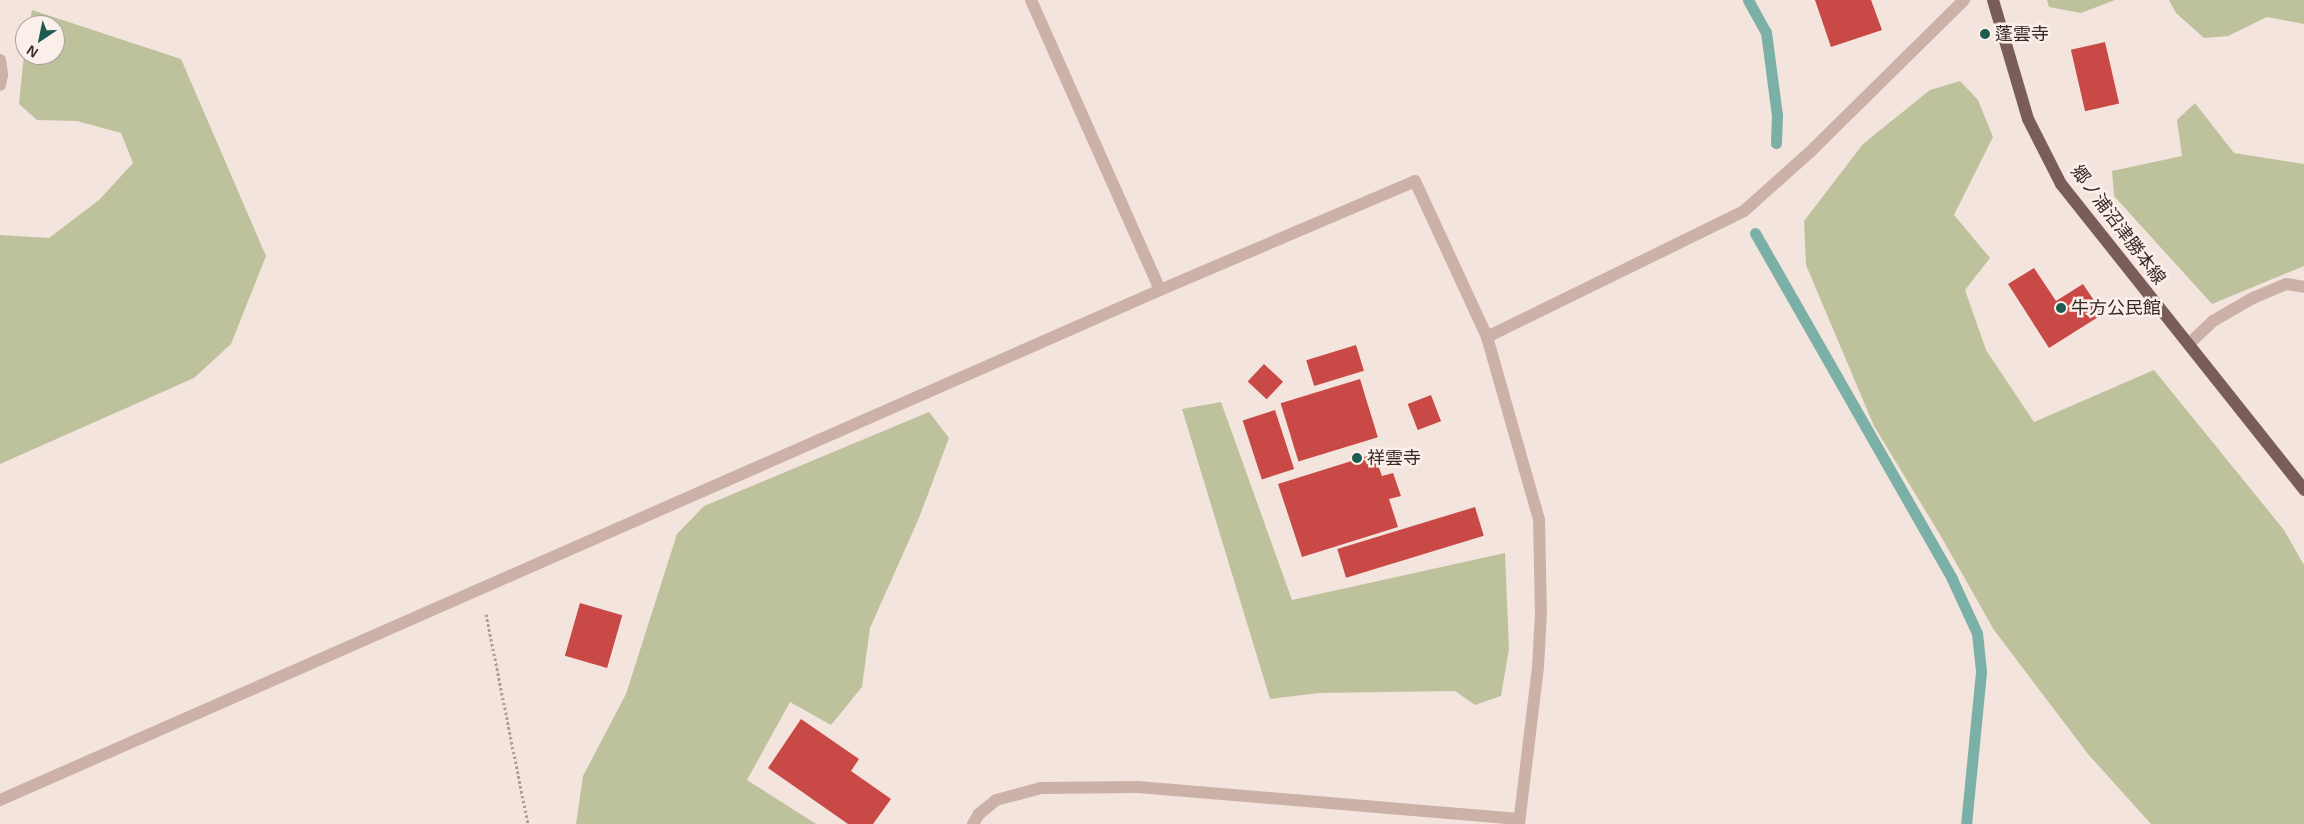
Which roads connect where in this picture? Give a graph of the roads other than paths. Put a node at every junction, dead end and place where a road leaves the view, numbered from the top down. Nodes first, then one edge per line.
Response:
1 (1030, 0) edge
2 (1964, 0) edge
3 (1993, 0) edge
4 (0, 60) edge
5 (0, 85) edge
6 (2304, 287) edge
7 (1160, 290) junction
8 (1487, 337) junction
9 (2189, 344) junction
10 (2304, 490) edge
11 (0, 800) edge
12 (1519, 822) edge
13 (973, 824) edge

1 - 7 street
2 - 8 street
3 - 9 main road, 郷ノ浦沼津勝本線
4 - 5 street
6 - 9 street
7 - 8 street
7 - 11 street
8 - 12 street
9 - 10 main road, 郷ノ浦沼津勝本線
12 - 13 street

